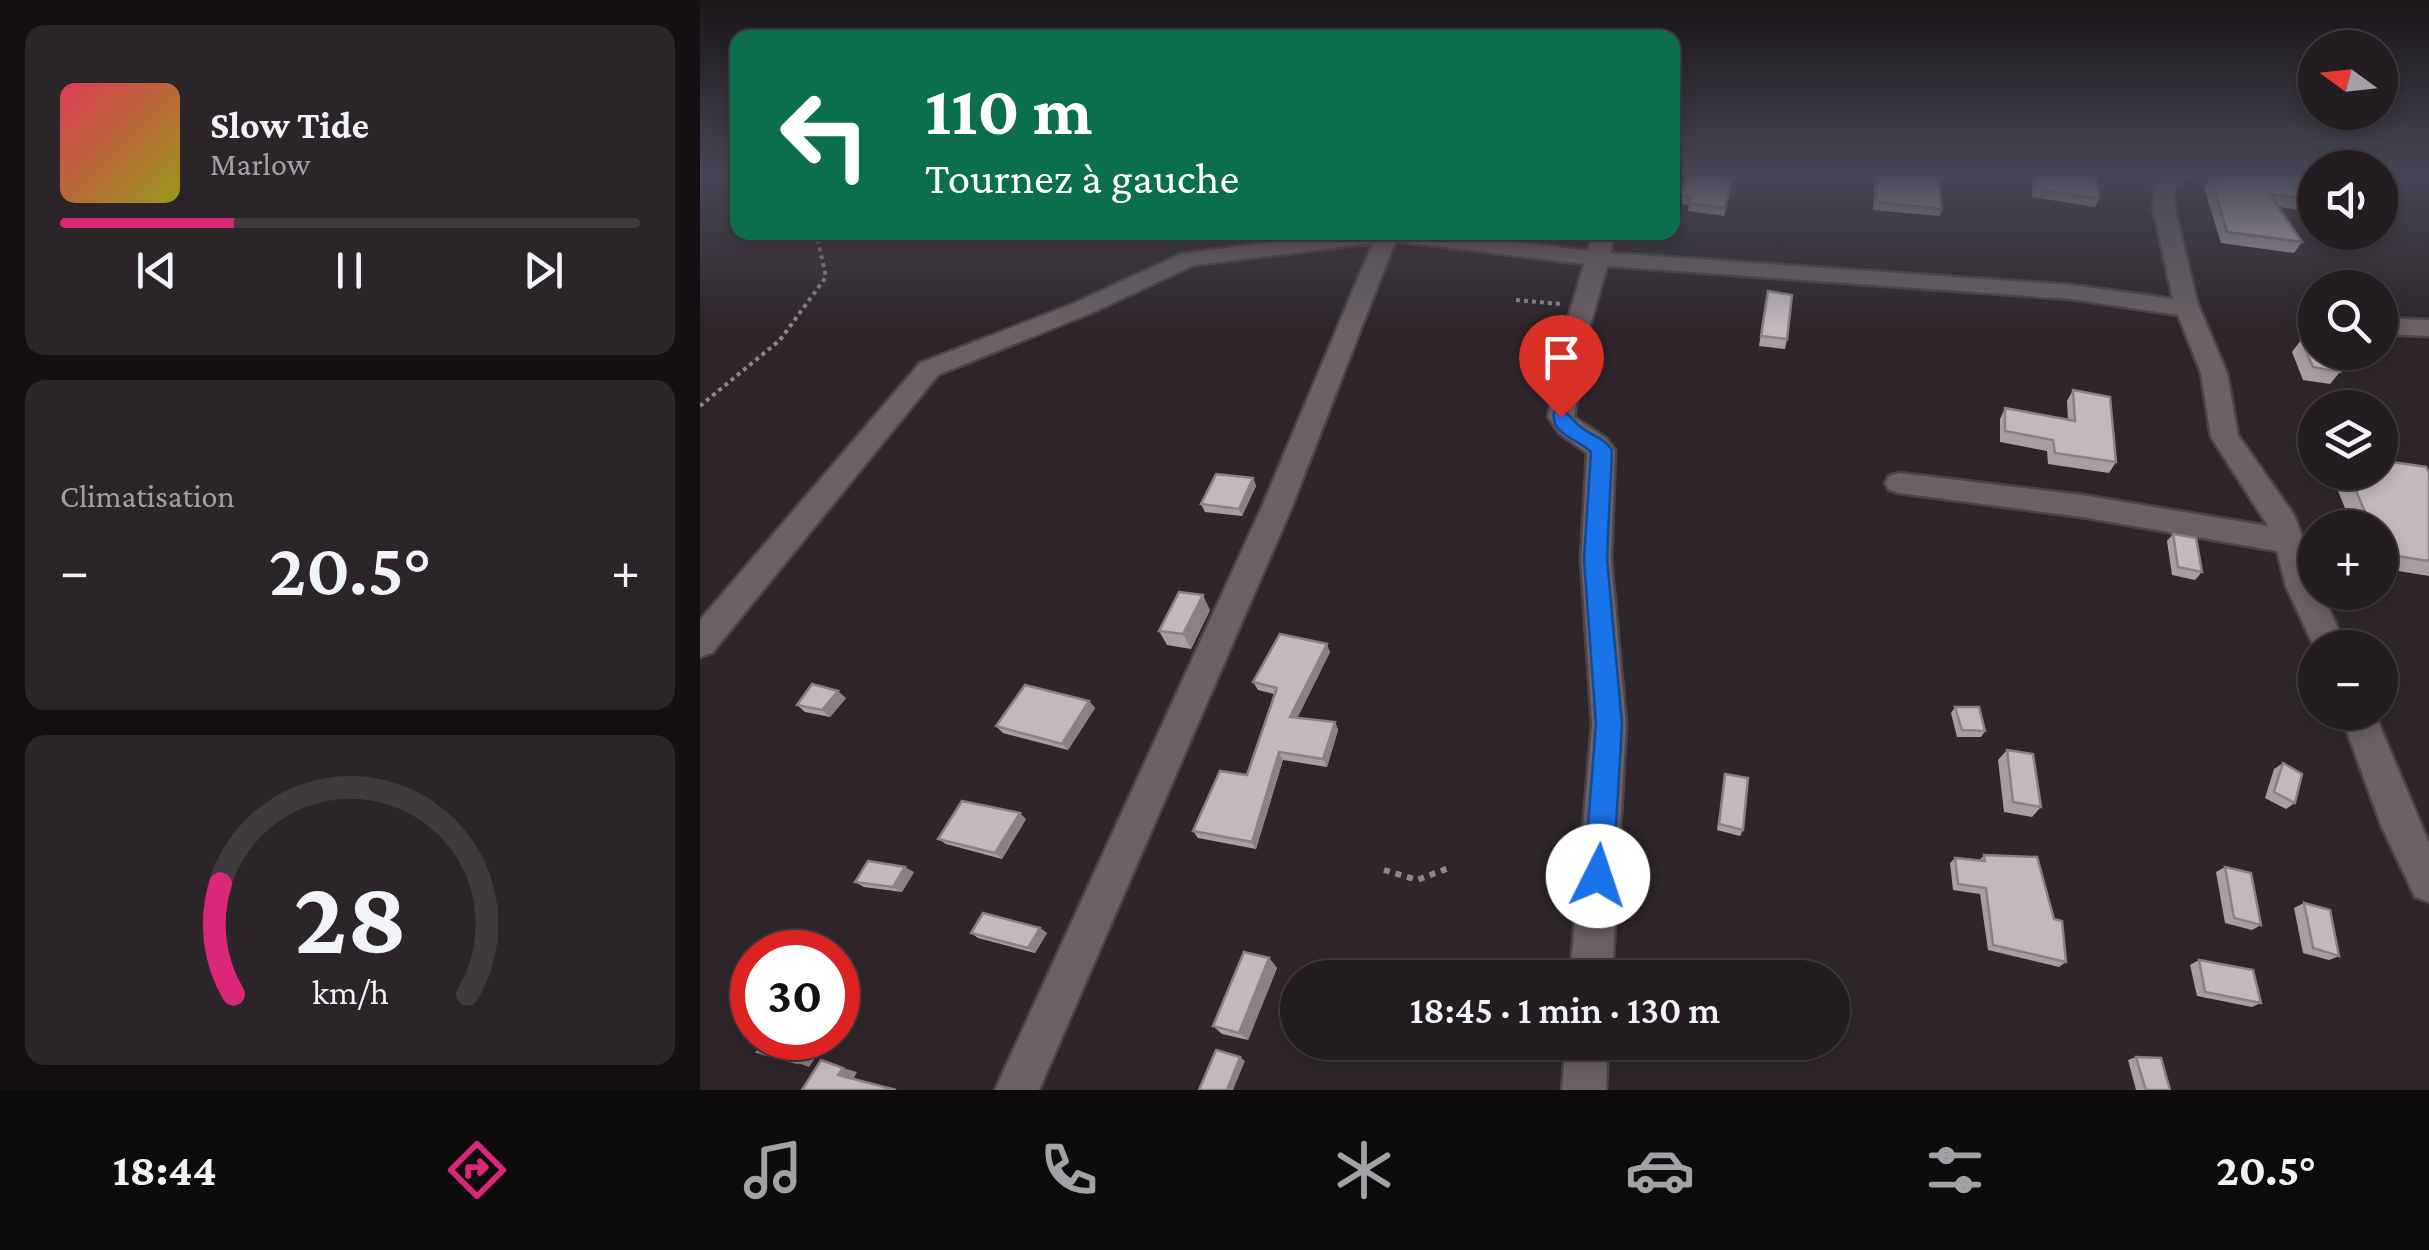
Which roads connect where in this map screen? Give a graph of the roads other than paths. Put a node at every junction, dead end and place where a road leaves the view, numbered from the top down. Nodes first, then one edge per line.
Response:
1 (2168, 226) edge
2 (1336, 240) edge
3 (1385, 240) edge
4 (1503, 240) edge
5 (1602, 246) edge
6 (2188, 309) junction
7 (2398, 327) edge
8 (2429, 328) edge
9 (1898, 483) dead end
10 (2289, 542) junction
11 (2323, 630) edge
12 (700, 642) edge
13 (2365, 730) edge
14 (2429, 884) edge
15 (1593, 960) edge
16 (1586, 1060) edge
17 (1017, 1090) edge
18 (1584, 1090) edge

1 - 6 street
2 - 12 street
3 - 17 street
4 - 5 street
5 - 6 street
5 - 15 street
6 - 10 street
7 - 8 street
9 - 10 street
10 - 11 street
13 - 14 street
16 - 18 street

